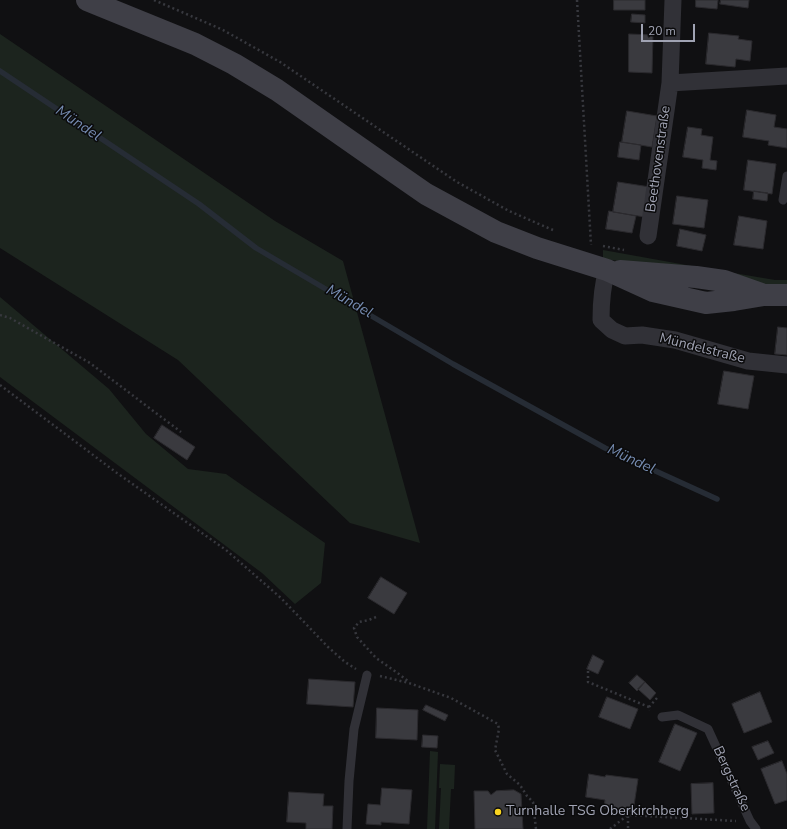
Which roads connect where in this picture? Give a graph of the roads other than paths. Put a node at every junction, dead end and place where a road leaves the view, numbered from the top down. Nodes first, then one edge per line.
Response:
1 (87, 0) edge
2 (673, 0) edge
3 (787, 76) edge
4 (670, 83) junction
5 (787, 176) edge
6 (783, 200) dead end
7 (648, 236) dead end
8 (596, 260) junction
9 (787, 295) edge
10 (787, 365) edge
11 (367, 675) road end
12 (662, 717) road end
13 (753, 825) edge
14 (347, 829) edge

1 - 8 main road
2 - 4 street, Beethovenstraße
3 - 4 street
4 - 7 street, Beethovenstraße
5 - 6 lane
8 - 9 main road
8 - 10 street, Mündelstraße
11 - 14 lane
12 - 13 lane, Bergstraße

